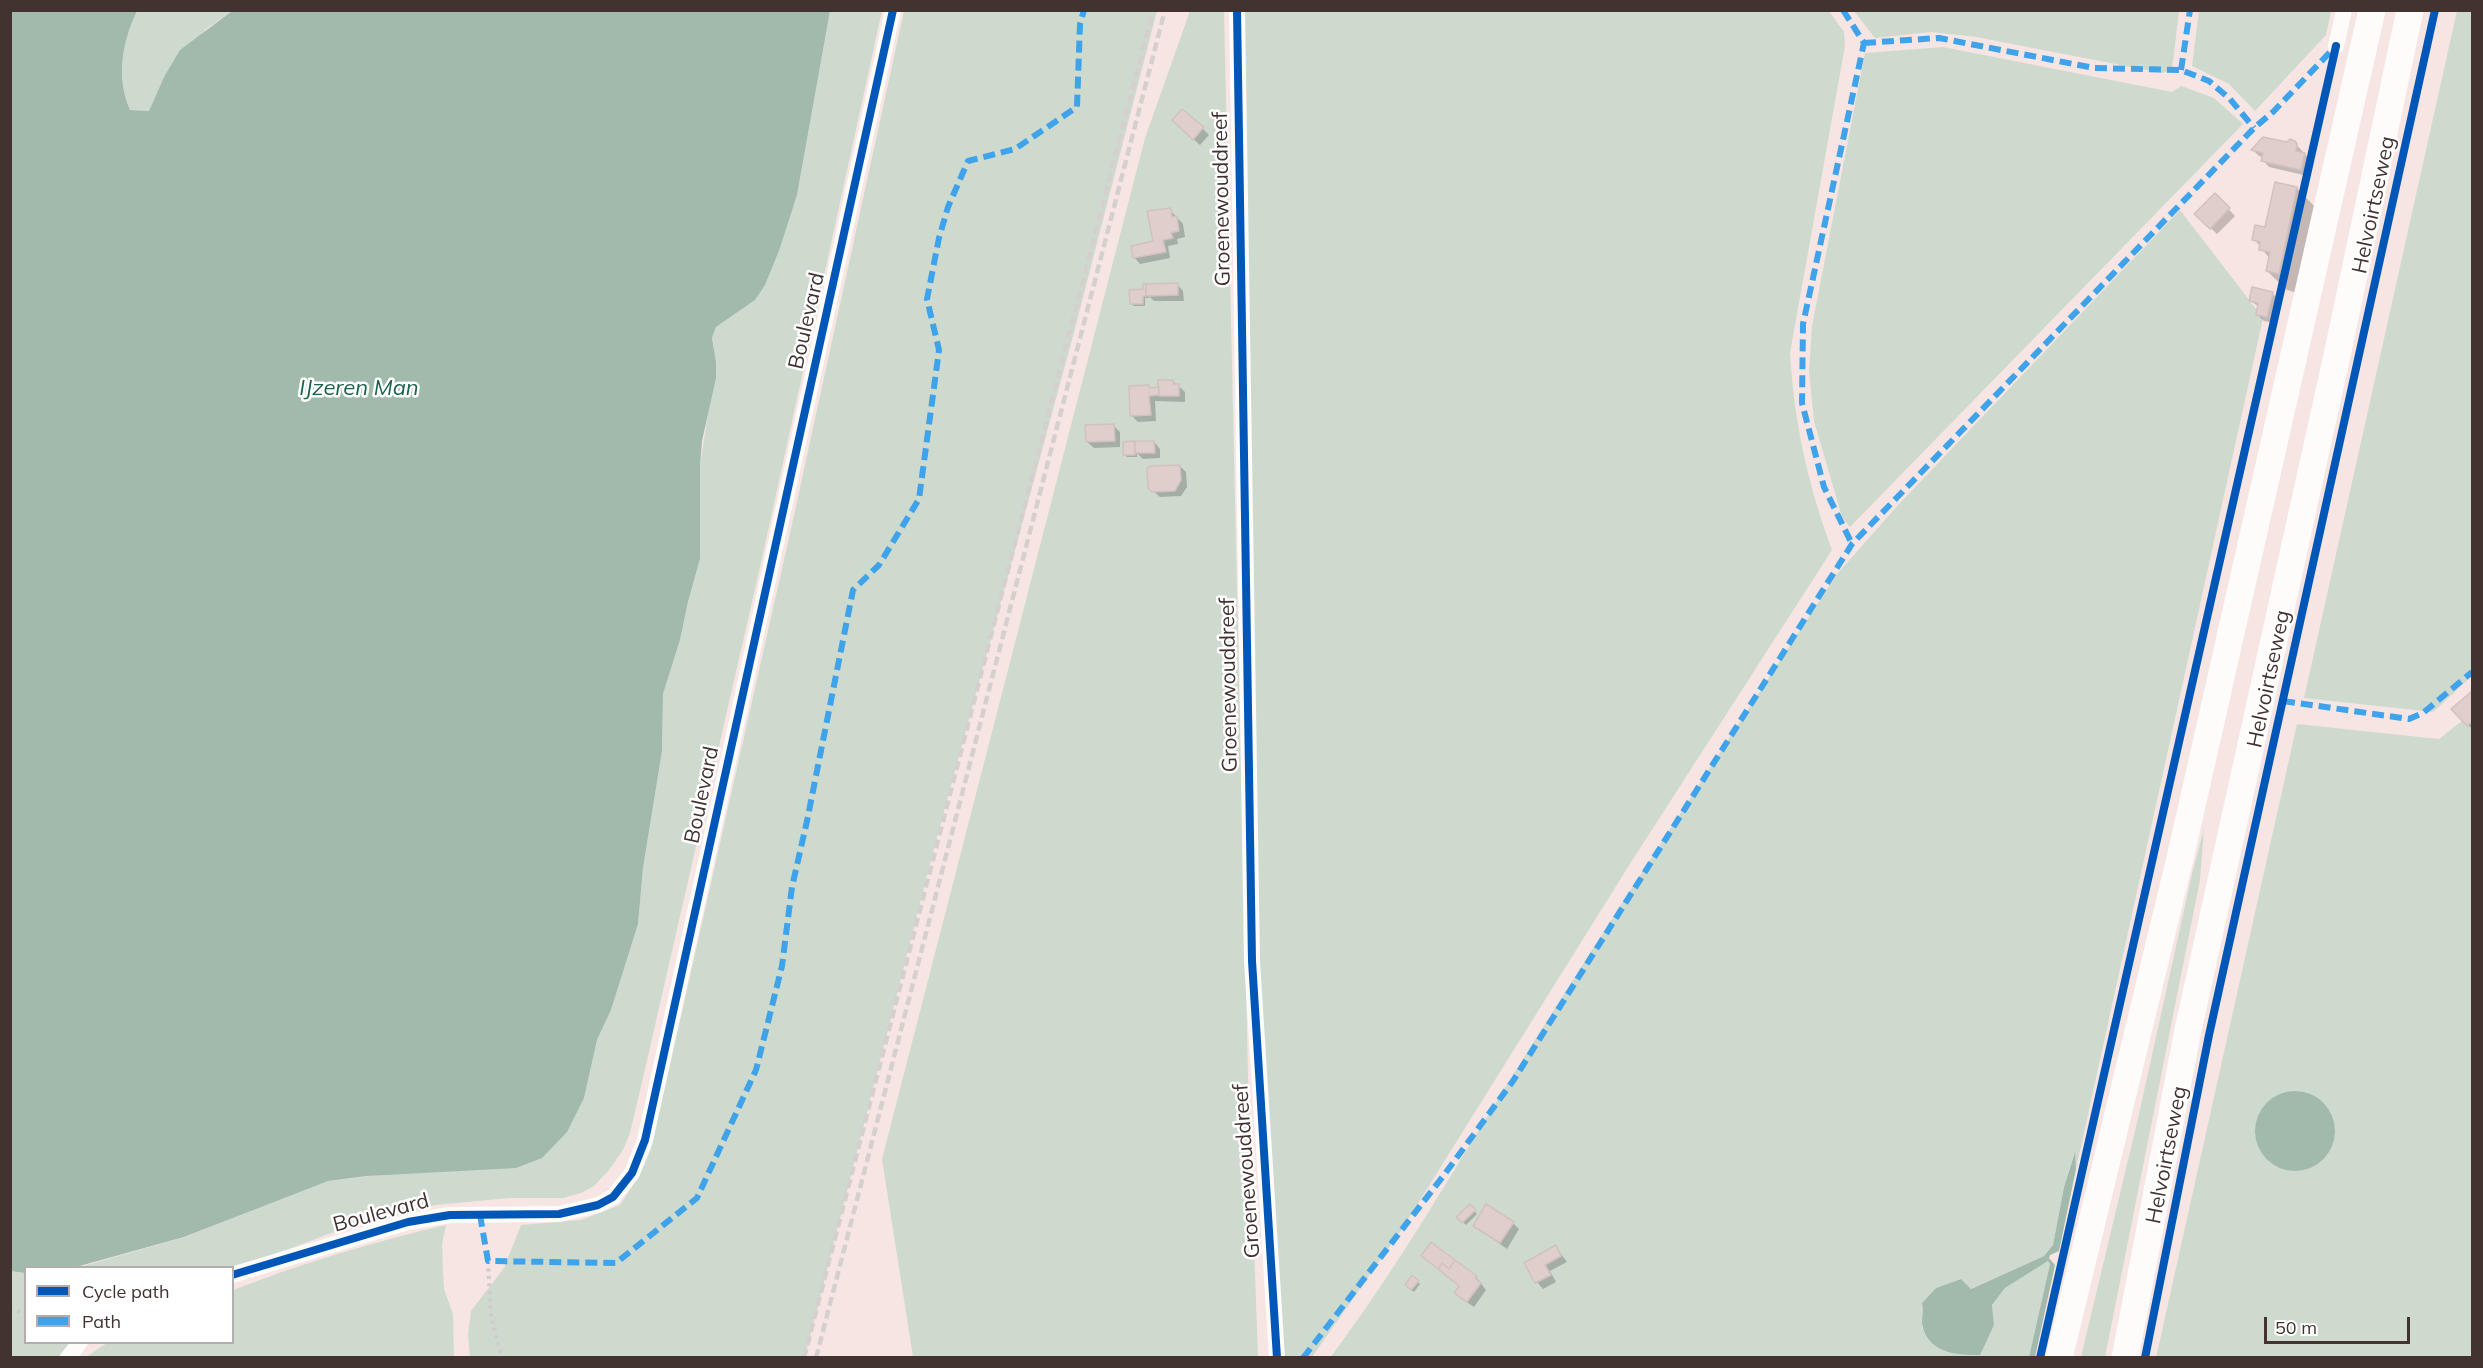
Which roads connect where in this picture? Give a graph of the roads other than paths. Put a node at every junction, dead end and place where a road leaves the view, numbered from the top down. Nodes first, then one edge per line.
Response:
1 (893, 10) edge
2 (1237, 10) edge
3 (2344, 10) edge
4 (2372, 10) edge
5 (2410, 10) edge
6 (2336, 46) dead end
7 (234, 1274) edge
8 (78, 1344) edge
9 (68, 1358) edge
10 (1277, 1358) edge
11 (2059, 1358) edge
12 (2125, 1358) edge

1 - 7 street, Boulevard
2 - 10 street, Groenewouddreef
3 - 6 street
4 - 11 main road, Helvoirtseweg
5 - 12 main road, Helvoirtseweg
8 - 9 street

